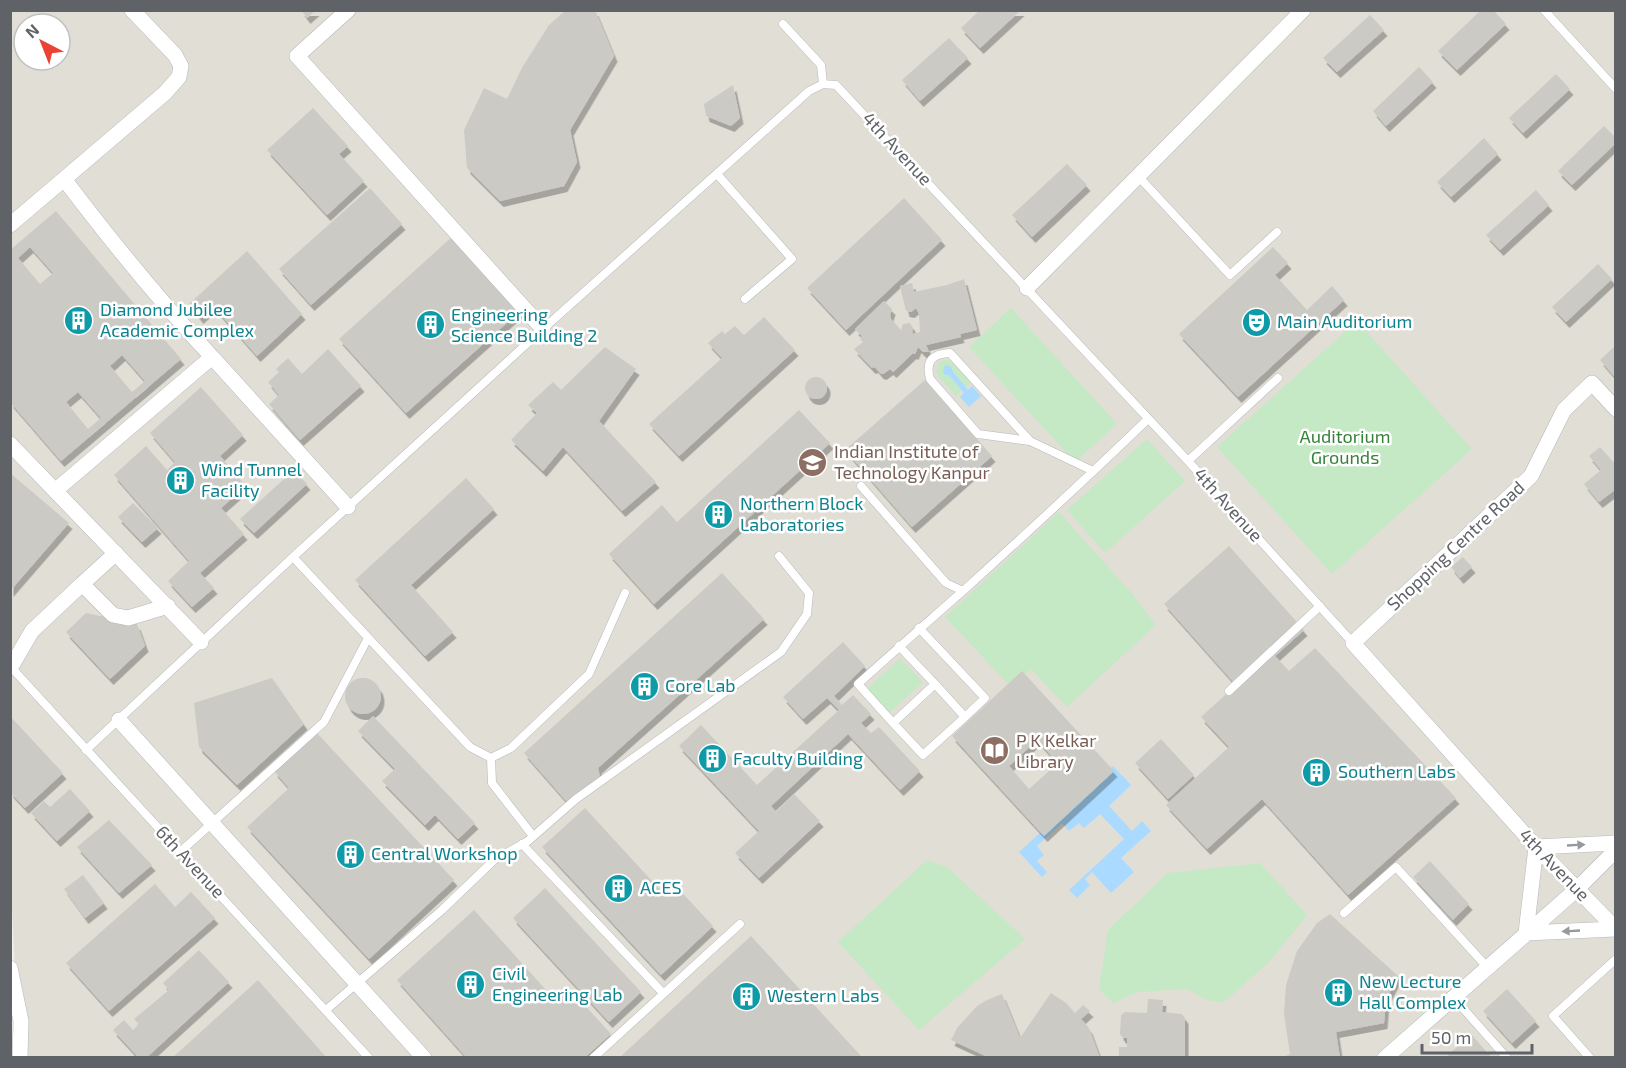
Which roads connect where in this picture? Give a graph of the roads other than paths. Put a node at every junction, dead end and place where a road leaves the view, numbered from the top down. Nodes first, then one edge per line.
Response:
1 (132, 10) edge
2 (348, 10) edge
3 (1303, 10) edge
4 (1544, 10) edge
5 (783, 24) dead end
6 (823, 84) junction
7 (1616, 89) edge
8 (717, 174) junction
9 (1138, 176) junction
10 (64, 179) junction
11 (10, 225) edge
12 (1277, 232) dead end
13 (1027, 288) junction
14 (745, 299) dead end
15 (543, 328) junction
16 (212, 357) junction
17 (1278, 378) dead end
18 (1616, 409) edge
19 (1148, 419) junction
20 (1030, 441) junction
21 (10, 444) edge
22 (1188, 461) junction
23 (1093, 471) junction
24 (861, 486) dead end
25 (56, 490) junction
26 (348, 507) junction
27 (116, 553) junction
28 (779, 556) dead end
29 (293, 557) junction
30 (82, 584) junction
31 (963, 591) junction
32 (625, 593) dead end
33 (168, 606) junction
34 (1320, 606) junction
35 (919, 628) junction
36 (368, 638) junction
37 (201, 642) junction
38 (1353, 643) junction
39 (899, 646) junction
40 (11, 667) edge
41 (935, 684) junction
42 (1229, 691) dead end
43 (965, 717) junction
44 (118, 720) junction
45 (893, 723) junction
46 (86, 750) junction
47 (491, 758) junction
48 (212, 824) junction
49 (533, 836) junction
50 (1616, 843) edge
51 (522, 844) junction
52 (1536, 847) junction
53 (1616, 850) edge
54 (180, 852) junction
55 (1577, 889) junction
56 (1344, 913) dead end
57 (1616, 921) edge
58 (740, 924) dead end
59 (1615, 929) edge
60 (1526, 933) junction
61 (1616, 959) edge
62 (1487, 967) junction
63 (10, 969) edge
64 (357, 983) junction
65 (663, 993) junction
66 (1453, 997) junction
67 (326, 1011) junction
68 (20, 1058) edge
69 (369, 1058) edge
70 (424, 1058) edge
71 (593, 1058) edge
72 (1385, 1058) edge
73 (1507, 1058) edge
74 (1590, 1058) edge

1 - 10 street
2 - 15 street
3 - 9 street
4 - 7 lane
5 - 6 lane
6 - 8 lane
6 - 13 lane, 4th Avenue
8 - 14 lane
8 - 15 lane
9 - 12 lane
9 - 13 street
10 - 11 street
10 - 16 street
13 - 19 lane, 4th Avenue
15 - 26 lane
16 - 25 street
16 - 26 street
17 - 22 lane
18 - 38 street, Shopping Centre Road
19 - 22 lane, 4th Avenue
19 - 23 lane
20 - 20 lane
20 - 23 lane
21 - 25 street
22 - 34 lane, 4th Avenue
23 - 31 lane
24 - 31 lane
25 - 27 street
26 - 29 lane
27 - 30 street
27 - 33 street
28 - 49 lane
29 - 36 lane
29 - 37 lane
30 - 33 street
30 - 40 street
31 - 35 lane
32 - 47 lane
33 - 37 street
34 - 38 lane, 4th Avenue
34 - 42 lane
35 - 39 lane
35 - 43 lane
36 - 47 lane
36 - 48 lane
37 - 44 lane
38 - 52 street, 4th Avenue
39 - 41 lane
39 - 45 lane
40 - 46 lane, 6th Avenue
41 - 43 lane
41 - 45 lane
43 - 45 lane
44 - 46 lane
44 - 48 street
46 - 54 lane, 6th Avenue
47 - 49 lane
48 - 54 lane
48 - 64 street
49 - 51 lane
52 -> 50 street
51 - 64 lane
51 - 65 lane
52 - 55 street, 4th Avenue
52 - 60 street
53 - 55 street
54 - 67 lane, 6th Avenue
55 - 59 street, 4th Avenue
55 - 60 street
56 - 62 lane
57 - 59 street
58 - 65 lane
59 -> 60 street
60 - 62 street
61 - 74 lane
62 - 66 street
63 - 68 street
64 - 67 lane
64 - 70 street
65 - 71 lane
66 - 72 street
66 - 73 lane
67 - 69 lane, 6th Avenue

